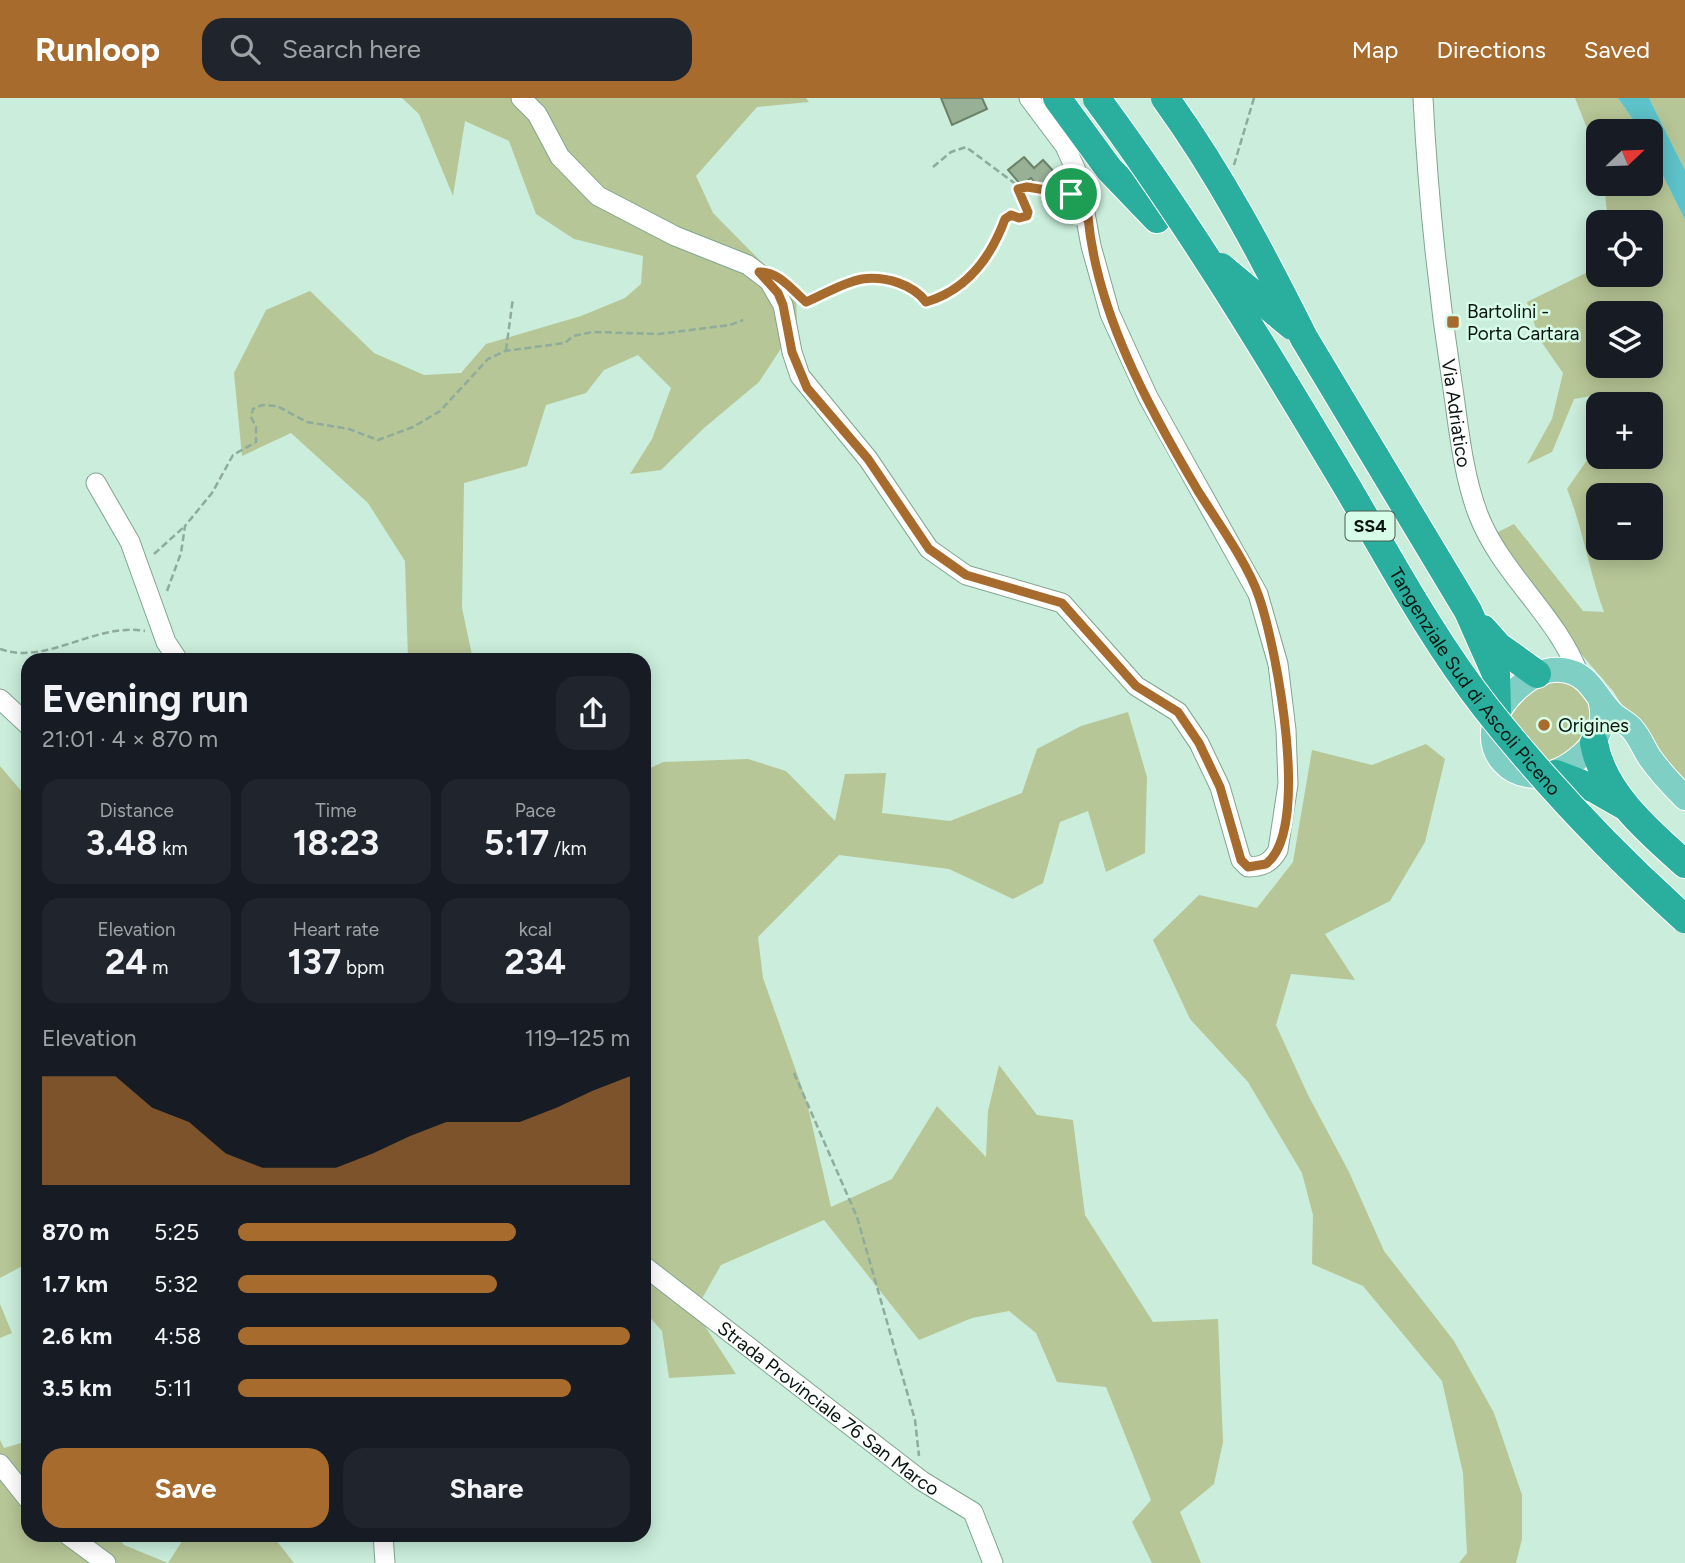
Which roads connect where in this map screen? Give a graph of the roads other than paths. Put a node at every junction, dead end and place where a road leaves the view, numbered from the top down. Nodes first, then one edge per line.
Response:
1 (521, 98) edge
2 (1029, 98) edge
3 (1057, 98) edge
4 (1165, 98) edge
5 (1423, 98) edge
6 (1096, 99) edge
7 (1304, 338) junction
8 (96, 483) dead end
9 (1468, 611) junction
10 (1547, 622) junction
11 (173, 653) edge
12 (1542, 672) junction
13 (1578, 675) junction
14 (0, 699) edge
15 (1600, 699) junction
16 (1497, 710) junction
17 (21, 718) edge
18 (1594, 743) junction
19 (1649, 756) junction
20 (1556, 774) junction
21 (1685, 798) edge
22 (1626, 807) junction
23 (1685, 864) edge
24 (1685, 919) edge
25 (651, 1271) edge
26 (0, 1464) edge
27 (21, 1490) edge
28 (78, 1542) edge
29 (384, 1542) edge
30 (106, 1563) edge
31 (385, 1563) edge
32 (993, 1563) edge

1 - 2 street
3 - 7 highway, bridge
4 - 7 highway, bridge
5 - 10 street, Via Adriatico
6 - 24 highway, Tangenziale Sud di Ascoli Piceno / SS4, bridge
7 - 9 highway
8 - 11 street
9 - 12 highway
9 - 16 highway
10 - 12 street, Via Adriatico
10 - 13 street, Via Adriatico
12 - 13 main road
12 - 16 main road
13 - 15 main road, Via Adriatico
14 - 17 street
15 - 18 main road
15 - 19 main road, Via Adriatico
16 - 20 main road
18 - 19 main road, Via Adriatico
18 - 20 main road
18 - 22 highway
19 - 21 main road, Via Adriatico
20 - 22 highway
22 - 23 highway
25 - 32 street, Strada Provinciale 76 San Marco
26 - 27 street
28 - 30 street
29 - 31 street

